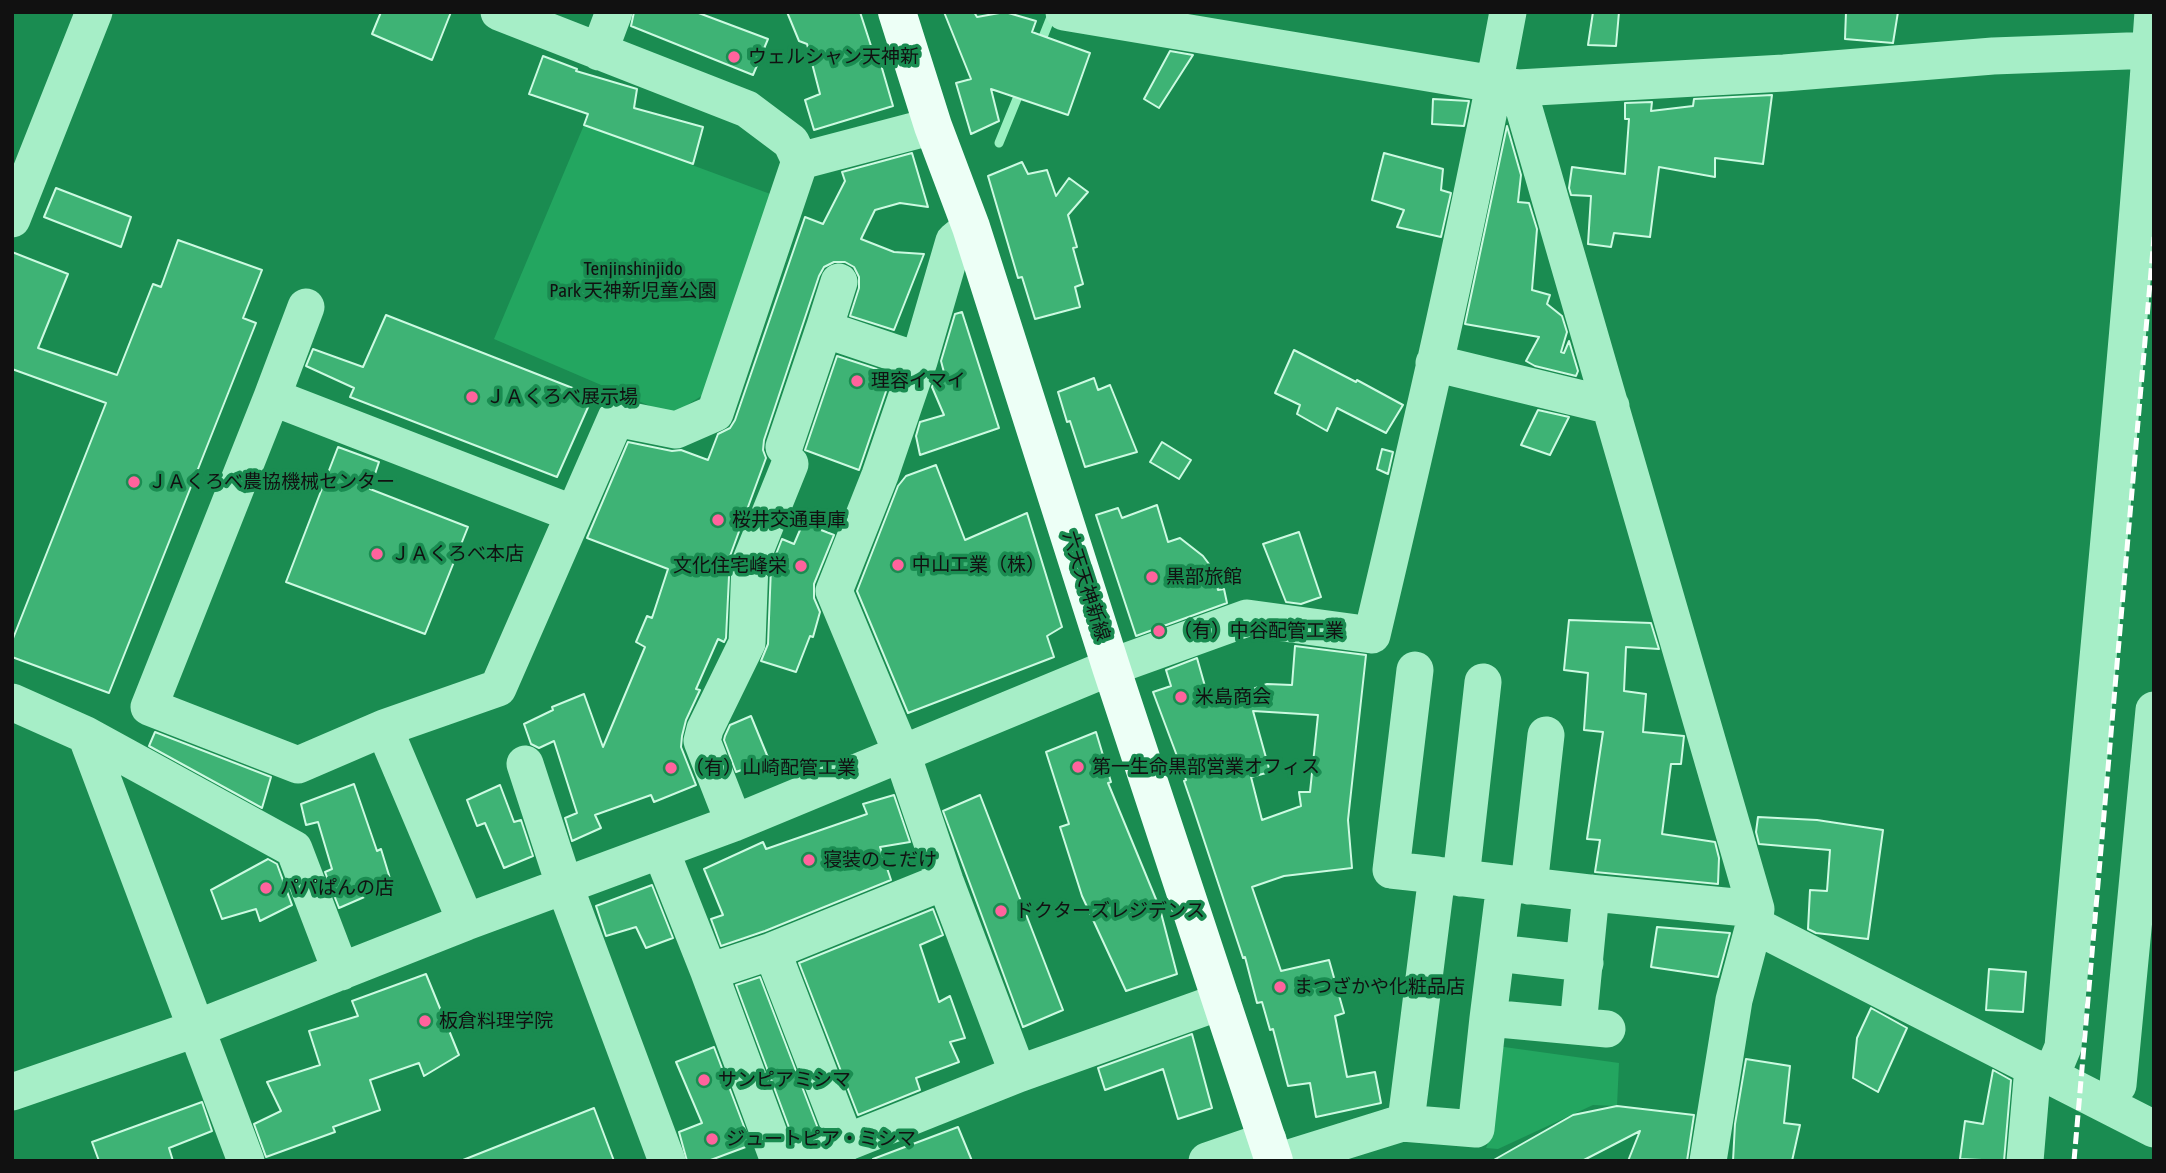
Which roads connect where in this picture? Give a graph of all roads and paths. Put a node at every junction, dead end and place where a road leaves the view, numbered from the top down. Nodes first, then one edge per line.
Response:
1 (94, 12) edge
2 (499, 12) edge
3 (614, 12) edge
4 (897, 12) edge
5 (1064, 12) edge
6 (1508, 12) edge
7 (2153, 12) edge
8 (2152, 50) edge
9 (598, 52) junction
10 (1506, 86) junction
11 (933, 126) junction
12 (800, 161) junction
13 (12, 219) edge
14 (971, 227) junction
15 (839, 282) dead end
16 (306, 307) dead end
17 (824, 329) junction
18 (919, 361) junction
19 (1434, 363) junction
20 (272, 397) junction
21 (1611, 406) junction
22 (574, 514) junction
23 (1111, 667) junction
24 (1415, 670) dead end
25 (1483, 682) dead end
26 (12, 702) edge
27 (2154, 710) edge
28 (384, 728) junction
29 (86, 735) junction
30 (1546, 736) dead end
31 (902, 754) junction
32 (525, 764) dead end
33 (734, 823) junction
34 (661, 851) junction
35 (1449, 877) junction
36 (945, 881) junction
37 (1517, 885) junction
38 (565, 887) junction
39 (1591, 893) junction
40 (1755, 917) junction
41 (466, 922) junction
42 (772, 951) junction
43 (1497, 953) junction
44 (1585, 963) junction
45 (341, 972) junction
46 (709, 972) junction
47 (1222, 1001) junction
48 (1488, 1018) junction
49 (195, 1029) junction
50 (2042, 1072) junction
51 (1018, 1074) junction
52 (2118, 1084) dead end
53 (12, 1091) edge
54 (1402, 1123) junction
55 (2154, 1129) edge
56 (846, 1143) junction
57 (1274, 1154) edge
58 (246, 1161) edge
59 (667, 1161) edge
60 (779, 1161) edge
61 (800, 1161) edge
62 (1207, 1161) edge
63 (1708, 1161) edge
64 (2025, 1161) edge

1 - 13 street
2 - 9 street
3 - 9 street
4 - 11 main road, 六天天神新線
5 - 10 street
6 - 10 street
7 - 8 street
8 - 10 street
8 - 50 street
9 - 12 street
10 - 19 street
10 - 21 street
11 - 12 street
11 - 14 main road, 六天天神新線
12 - 22 street
14 - 18 street
14 - 23 main road, 六天天神新線
15 - 17 street
16 - 20 street
17 - 18 street
17 - 33 street
18 - 31 street
19 - 21 street
19 - 23 street
20 - 22 street
20 - 28 street
21 - 40 street
22 - 28 street
23 - 31 street
23 - 47 main road, 六天天神新線
24 - 35 street
25 - 35 street
26 - 29 street
27 - 52 street
28 - 41 street
29 - 45 street
29 - 49 street
30 - 37 street
31 - 33 street
31 - 36 street
32 - 38 street
33 - 34 street
34 - 38 street
34 - 46 street
35 - 37 street
35 - 54 street
36 - 42 street
36 - 51 street
37 - 39 street
37 - 43 street
38 - 41 street
38 - 59 street
39 - 40 street
39 - 44 street
40 - 50 street
40 - 63 street
41 - 45 street
42 - 46 street
42 - 56 street
43 - 44 street
43 - 48 street
44 - 48 street
45 - 49 street
46 - 60 street
47 - 51 street
47 - 57 main road, 六天天神新線
48 - 54 street
49 - 53 street
49 - 58 street
50 - 55 street
50 - 64 street
51 - 56 street
54 - 57 street
56 - 61 street
57 - 62 street

